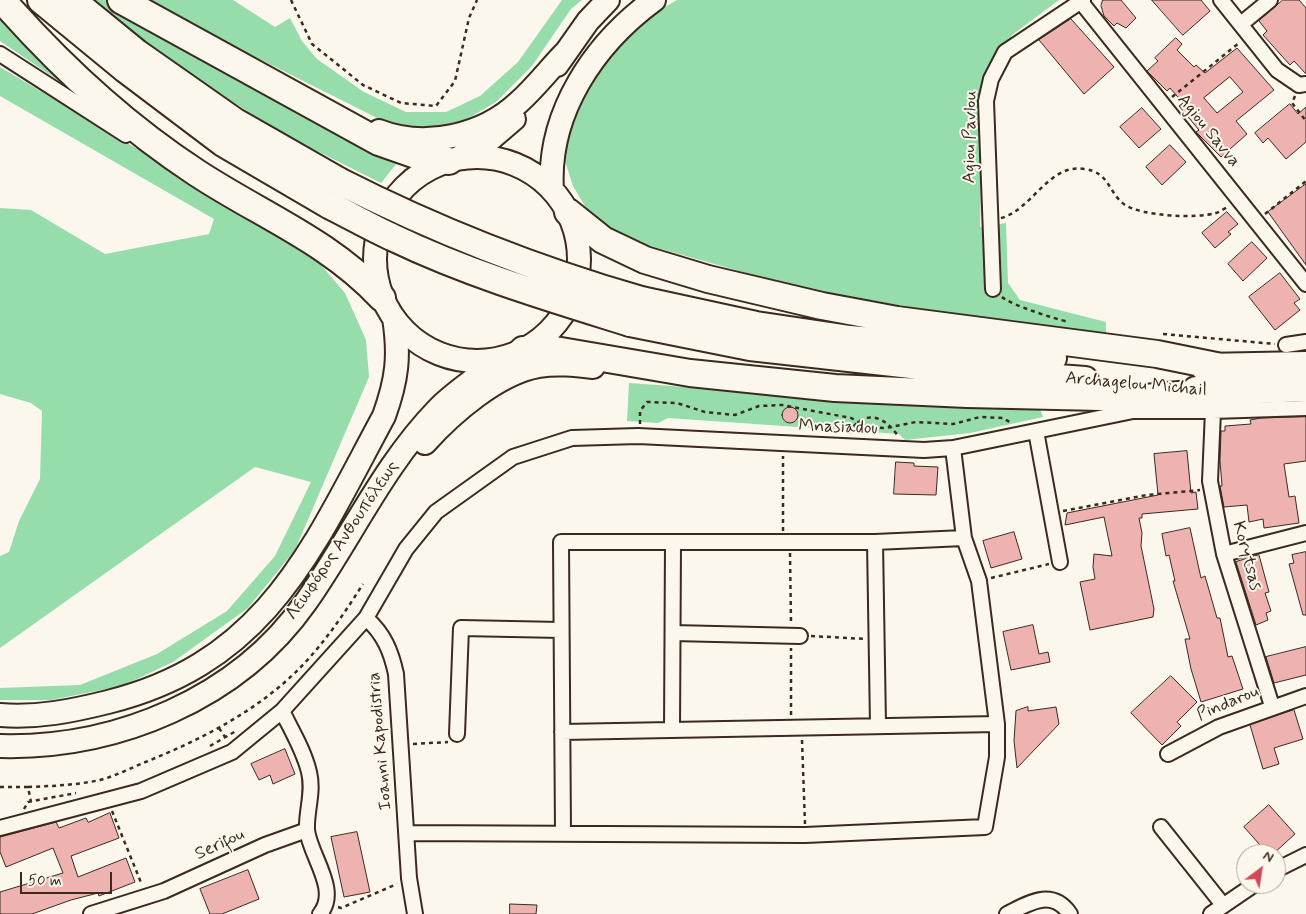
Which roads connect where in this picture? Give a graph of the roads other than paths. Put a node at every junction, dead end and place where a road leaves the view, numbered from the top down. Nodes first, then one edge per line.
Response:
1 (2, 0) edge
2 (41, 0) edge
3 (72, 0) edge
4 (121, 0) edge
5 (608, 0) edge
6 (654, 0) edge
7 (1221, 0) edge
8 (1270, 0) edge
9 (1082, 1) edge
10 (1245, 30) junction
11 (566, 52) junction
12 (0, 54) edge
13 (1303, 84) edge
14 (301, 100) junction
15 (454, 159) junction
16 (197, 173) junction
17 (552, 190) junction
18 (568, 212) junction
19 (1306, 284) edge
20 (993, 289) road end
21 (388, 308) junction
22 (636, 312) junction
23 (1306, 342) edge
24 (1286, 344) road end
25 (512, 354) junction
26 (1306, 365) edge
27 (690, 373) junction
28 (1306, 388) edge
29 (1216, 390) junction
30 (1306, 408) edge
31 (1036, 431) junction
32 (953, 448) junction
33 (1306, 533) edge
34 (349, 534) junction
35 (964, 538) junction
36 (875, 542) junction
37 (673, 543) junction
38 (1224, 554) junction
39 (1060, 562) road end
40 (366, 618) junction
41 (560, 630) junction
42 (673, 633) junction
43 (795, 635) road end
44 (1306, 696) edge
45 (1272, 706) junction
46 (282, 712) junction
47 (0, 715) edge
48 (997, 724) junction
49 (878, 725) junction
50 (672, 730) junction
51 (562, 732) junction
52 (457, 734) road end
53 (0, 746) edge
54 (1168, 754) dead end
55 (1161, 827) dead end
56 (0, 828) edge
57 (307, 830) junction
58 (407, 833) junction
59 (563, 834) junction
60 (1306, 855) edge
61 (1286, 865) edge
62 (1240, 894) edge
63 (1223, 905) junction
64 (324, 908) edge
65 (91, 914) edge
66 (416, 914) edge
67 (1007, 914) edge
68 (1070, 914) edge
69 (1211, 914) edge

1 - 16 highway
2 - 22 highway, bridge
3 - 22 highway, bridge
4 - 14 highway
5 - 11 main road
6 - 17 main road
7 - 10 street
8 - 10 street
9 - 19 street, Agiou Savva
9 - 20 street, Agiou Pavlou
10 - 13 street
11 - 14 main road
11 - 15 main road, Λεωφόρος Ανθουπόλεως
12 - 16 street
14 - 15 highway
15 - 17 main road, Λεωφόρος Ανθουπόλεως
15 - 21 main road, Λεωφόρος Ανθουπόλεως
16 - 21 highway
17 - 18 main road, Λεωφόρος Ανθουπόλεως
18 - 25 main road, Λεωφόρος Ανθουπόλεως
18 - 29 highway
21 - 25 main road
21 - 47 main road, Λεωφόρος Ανθουπόλεως
22 - 29 highway, Archagelou Michail
23 - 24 street
25 - 27 highway
25 - 34 main road, Λεωφόρος Ανθουπόλεως
26 - 29 highway, Archagelou Michail
27 - 29 highway
27 - 34 main road
28 - 29 highway, Archagelou Michail
29 - 30 street, Mnasiadou
29 - 31 street, Mnasiadou
29 - 38 street, Korytsas
31 - 32 street, Mnasiadou
31 - 39 street
32 - 35 street
32 - 40 street, Mnasiadou
33 - 38 street
34 - 53 main road, Λεωφόρος Ανθουπόλεως
35 - 36 street
35 - 48 street
36 - 37 street
36 - 49 street
37 - 41 street
37 - 42 street
38 - 45 street, Korytsas
40 - 46 street
40 - 58 street, Ioanni Kapodistria
41 - 51 street
41 - 52 street
42 - 43 street
42 - 50 street
44 - 45 street, Pindarou
45 - 54 street, Pindarou
46 - 56 street
46 - 57 street
48 - 49 street
48 - 59 street
49 - 50 street
50 - 51 street
51 - 59 street
55 - 63 street
57 - 64 street
57 - 65 street, Serifou
58 - 59 street
58 - 66 street, Ioanni Kapodistria
60 - 61 street
62 - 63 street
63 - 69 street
67 - 68 street

